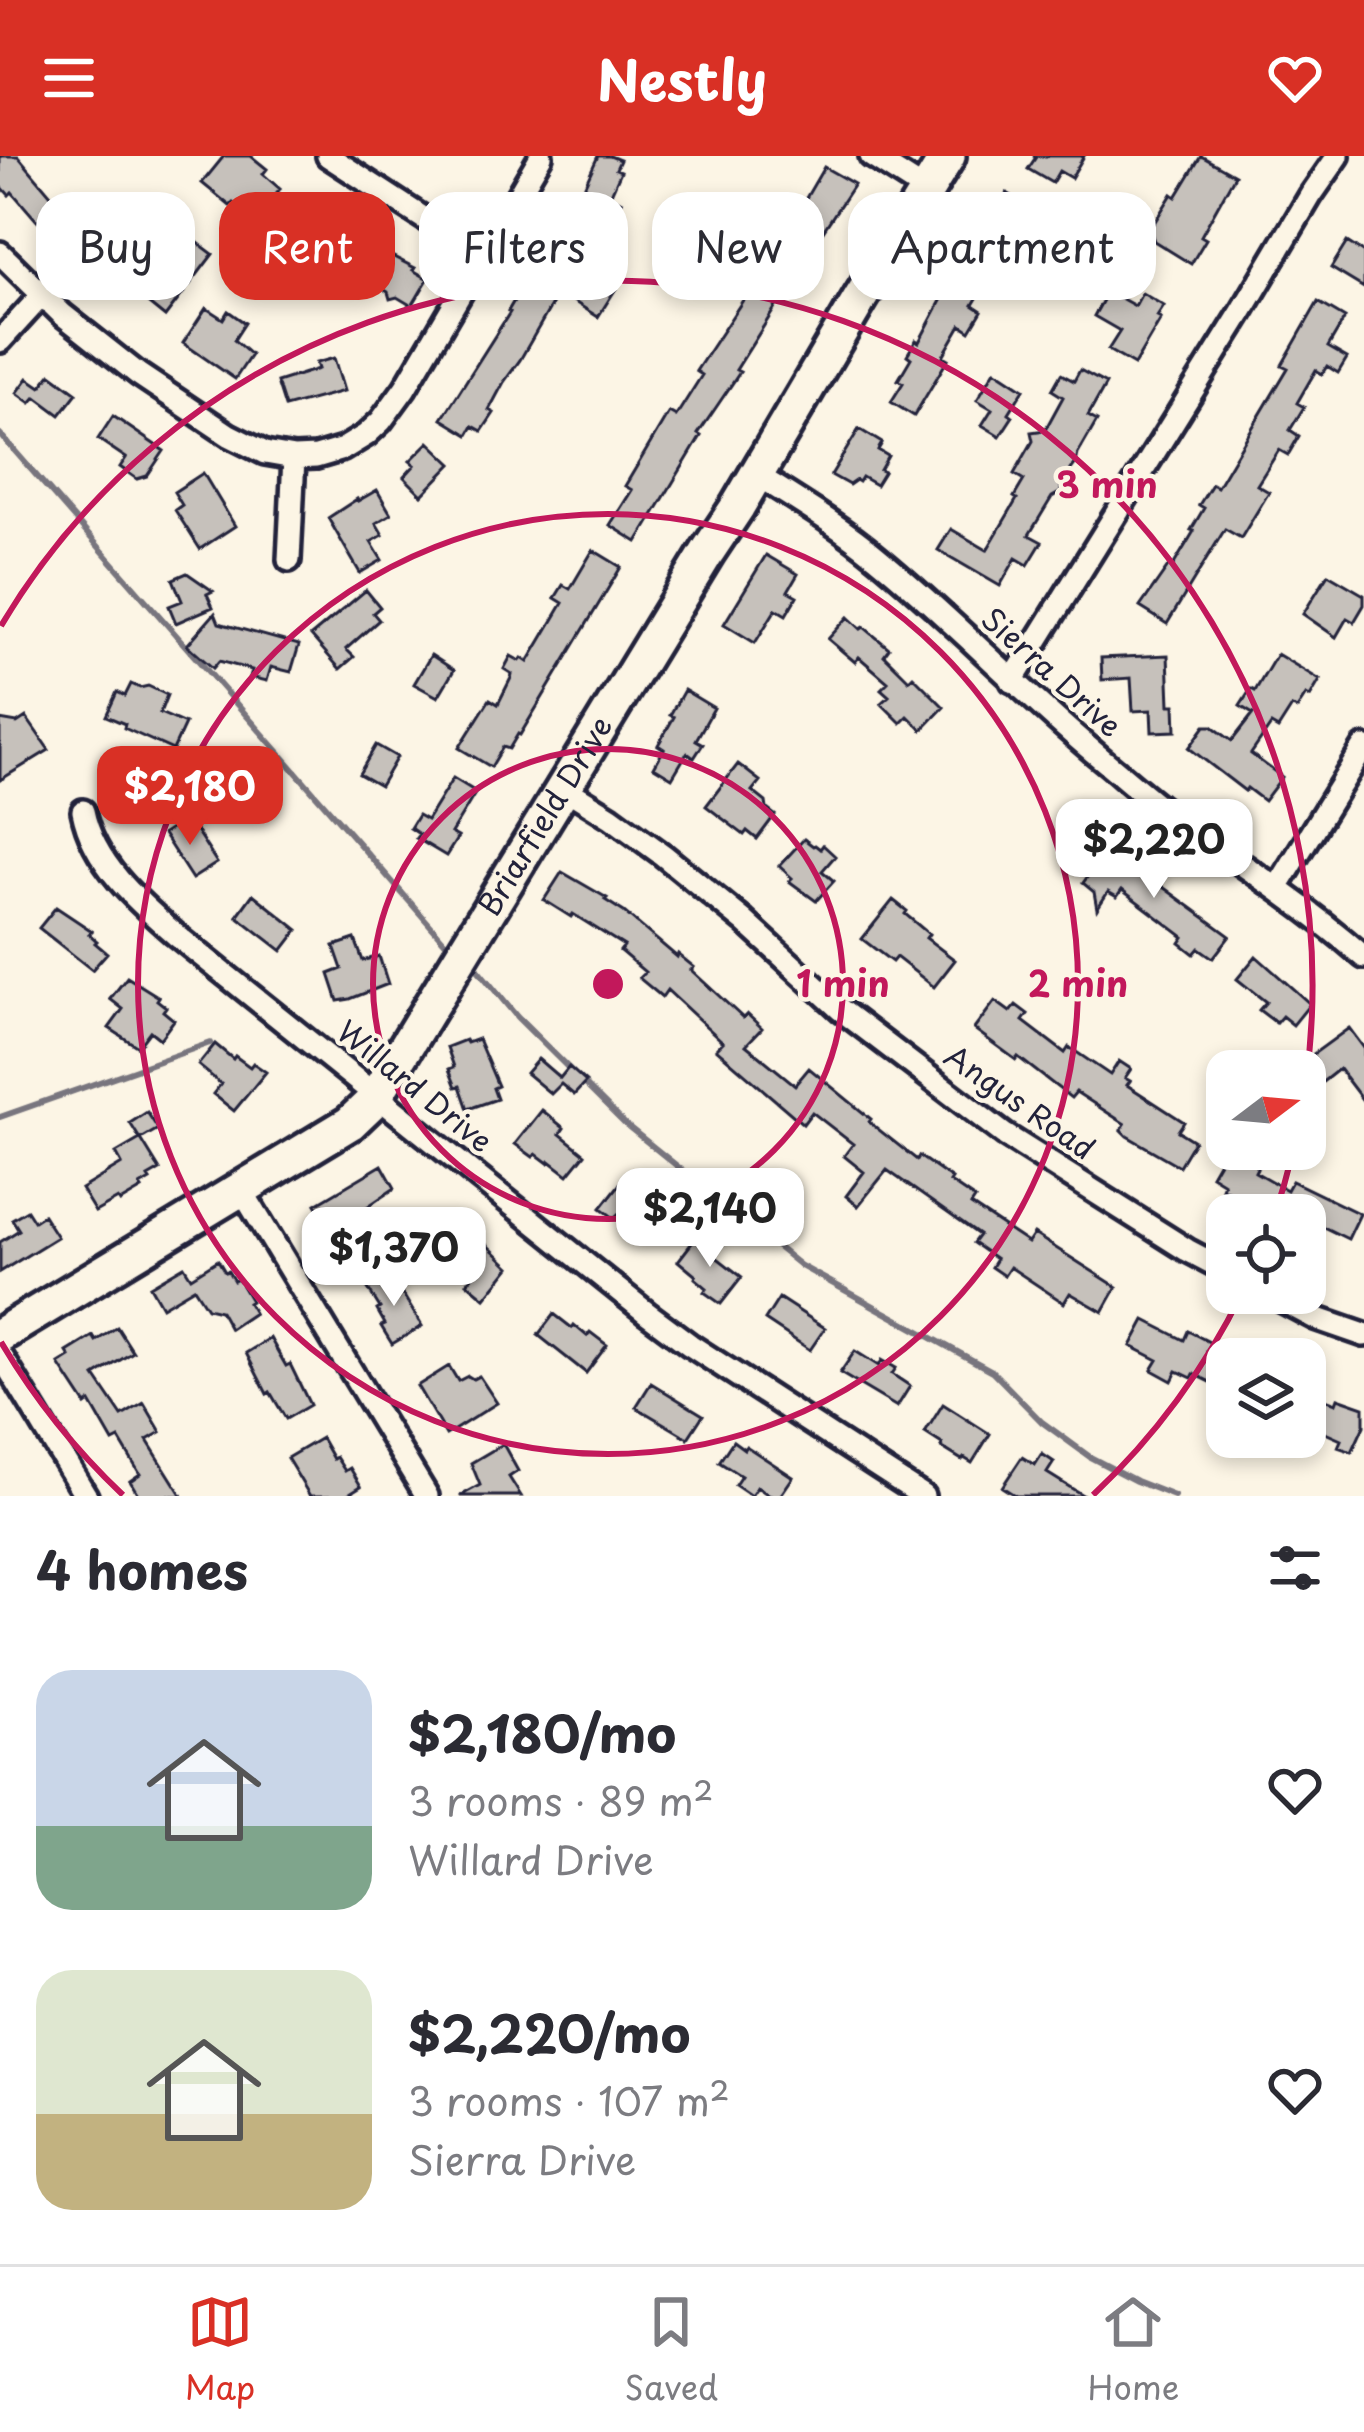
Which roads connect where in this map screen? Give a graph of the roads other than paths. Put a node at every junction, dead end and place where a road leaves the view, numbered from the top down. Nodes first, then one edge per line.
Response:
1 (328, 156) edge
2 (541, 156) edge
3 (871, 156) edge
4 (948, 156) edge
5 (1338, 156) edge
6 (926, 191) junction
7 (520, 192) edge
8 (419, 215) edge
9 (0, 253) edge
10 (36, 287) edge
11 (38, 300) edge
12 (49, 300) edge
13 (456, 300) edge
14 (0, 341) edge
15 (294, 458) junction
16 (757, 475) junction
17 (289, 560) dead end
18 (1012, 681) junction
19 (1364, 747) edge
20 (564, 788) junction
21 (83, 811) dead end
22 (1277, 888) junction
23 (1364, 957) edge
24 (376, 1095) junction
25 (241, 1189) junction
26 (1206, 1260) edge
27 (1307, 1314) edge
28 (0, 1335) edge
29 (1364, 1335) edge
30 (0, 1354) edge
31 (86, 1496) edge
32 (427, 1496) edge
33 (923, 1496) edge

1 - 8 street
2 - 7 street
3 - 6 street
4 - 6 street, Briarfield Drive
5 - 18 street
6 - 16 street, Briarfield Drive
9 - 10 street
11 - 14 street
12 - 15 street
13 - 15 street
15 - 17 street
16 - 18 street, Sierra Drive
16 - 20 street, Briarfield Drive
18 - 22 street, Sierra Drive
19 - 22 street
20 - 24 street, Briarfield Drive
20 - 26 street, Angus Road
21 - 24 street, Willard Drive
22 - 23 street, Sierra Drive
24 - 25 street, Briarfield Drive
24 - 33 street, Willard Drive
25 - 28 street, Briarfield Drive
25 - 32 street
27 - 29 street
30 - 31 street

